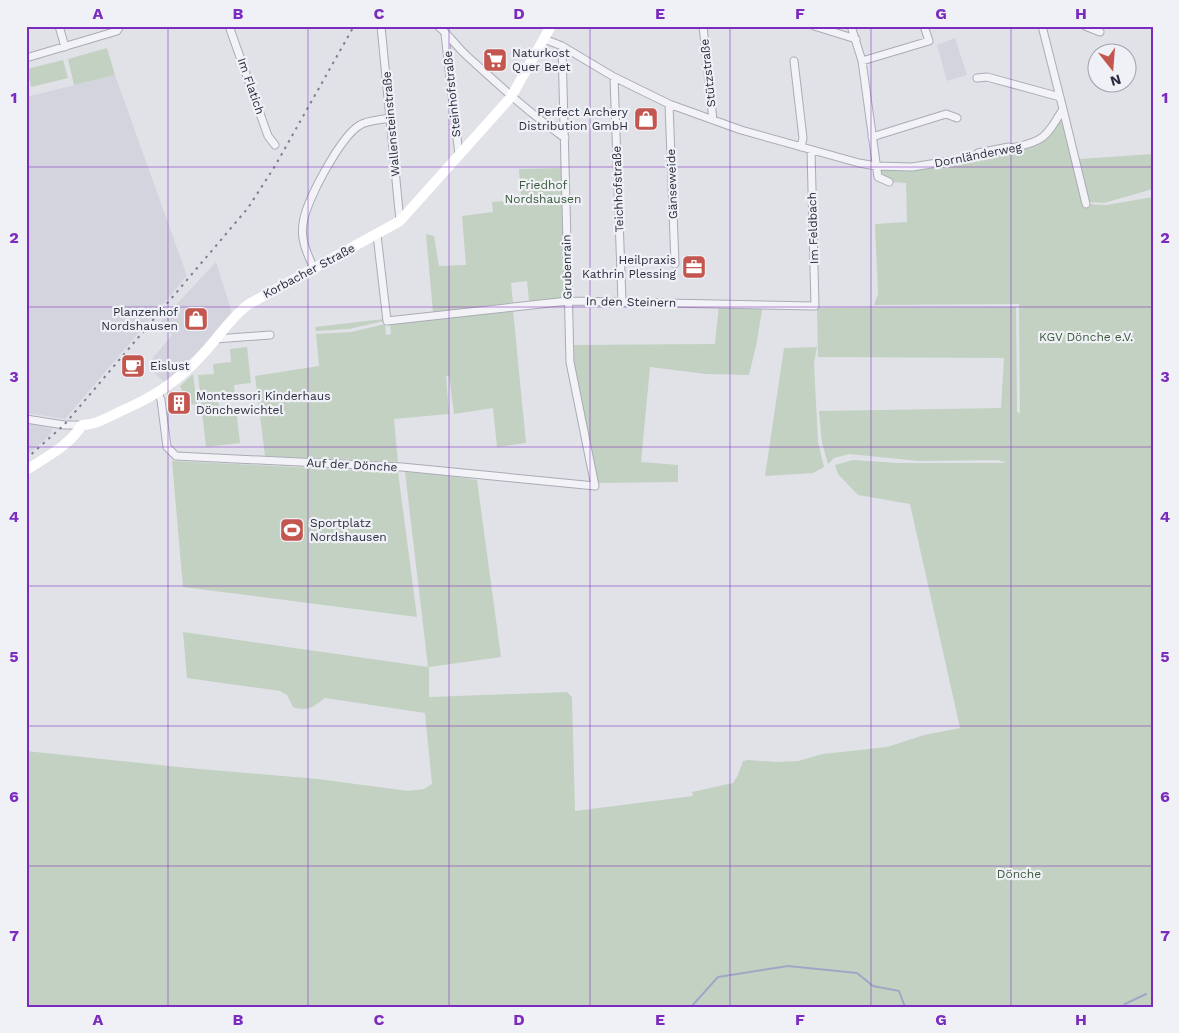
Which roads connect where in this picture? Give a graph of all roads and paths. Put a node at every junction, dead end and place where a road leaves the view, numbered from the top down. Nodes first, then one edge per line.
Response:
1 (59, 26) edge
2 (120, 26) edge
3 (230, 26) edge
4 (381, 26) edge
5 (438, 26) edge
6 (551, 26) edge
7 (703, 26) edge
8 (814, 26) edge
9 (851, 26) edge
10 (924, 26) edge
11 (1042, 26) edge
12 (1085, 26) edge
13 (445, 29) edge
14 (1100, 32) dead end
15 (544, 39) junction
16 (856, 39) junction
17 (562, 46) junction
18 (65, 47) junction
19 (26, 58) edge
20 (794, 61) dead end
21 (862, 61) junction
22 (614, 77) junction
23 (977, 78) dead end
24 (511, 97) junction
25 (1060, 97) junction
26 (669, 104) junction
27 (1063, 109) junction
28 (390, 118) junction
29 (957, 118) dead end
30 (713, 120) junction
31 (872, 137) junction
32 (565, 138) junction
33 (275, 145) dead end
34 (801, 147) junction
35 (811, 150) junction
36 (459, 155) junction
37 (876, 166) junction
38 (889, 182) dead end
39 (1086, 204) dead end
40 (400, 221) junction
41 (377, 235) junction
42 (675, 264) dead end
43 (314, 269) junction
44 (568, 301) junction
45 (622, 302) junction
46 (816, 306) joint
47 (270, 335) dead end
48 (215, 339) junction
49 (158, 392) junction
50 (26, 419) edge
51 (82, 425) junction
52 (26, 470) edge
53 (595, 486) joint

1 - 18 street
2 - 18 street
3 - 33 street, Im Flatich
4 - 28 street, Wallensteinstraße
5 - 13 street
6 - 15 street, Korbacher Straße
7 - 30 street, Stützstraße
8 - 16 street
9 - 16 street
10 - 21 street
11 - 25 street
12 - 14 street
13 - 24 street
13 - 36 street, Steinhofstraße
15 - 17 street
15 - 24 street, Korbacher Straße
16 - 21 street
17 - 22 street
17 - 32 street, Grubenrain
18 - 19 street
20 - 34 street
21 - 31 street
22 - 26 street
22 - 45 street, Teichhofstraße
23 - 25 street
24 - 32 street
24 - 36 street, Korbacher Straße
25 - 27 street
26 - 30 street
26 - 42 street, Gänseweide
27 - 37 street, Dornländerweg
27 - 39 street
28 - 40 street, Wallensteinstraße
28 - 43 street
29 - 31 street
30 - 34 street
31 - 37 street
32 - 44 street, Grubenrain
34 - 35 street
35 - 37 street
35 - 46 street, Im Feldbach
36 - 40 street, Korbacher Straße
37 - 38 street
40 - 41 street, Korbacher Straße
41 - 43 street, Korbacher Straße
41 - 44 street, In den Steinern
43 - 48 street, Korbacher Straße
44 - 45 street, In den Steinern
44 - 53 street, Grubenrain
45 - 46 street, In den Steinern
47 - 48 street
48 - 49 street, Korbacher Straße
49 - 51 street, Korbacher Straße
49 - 53 street, Auf der Dönche
50 - 51 street
51 - 52 street

